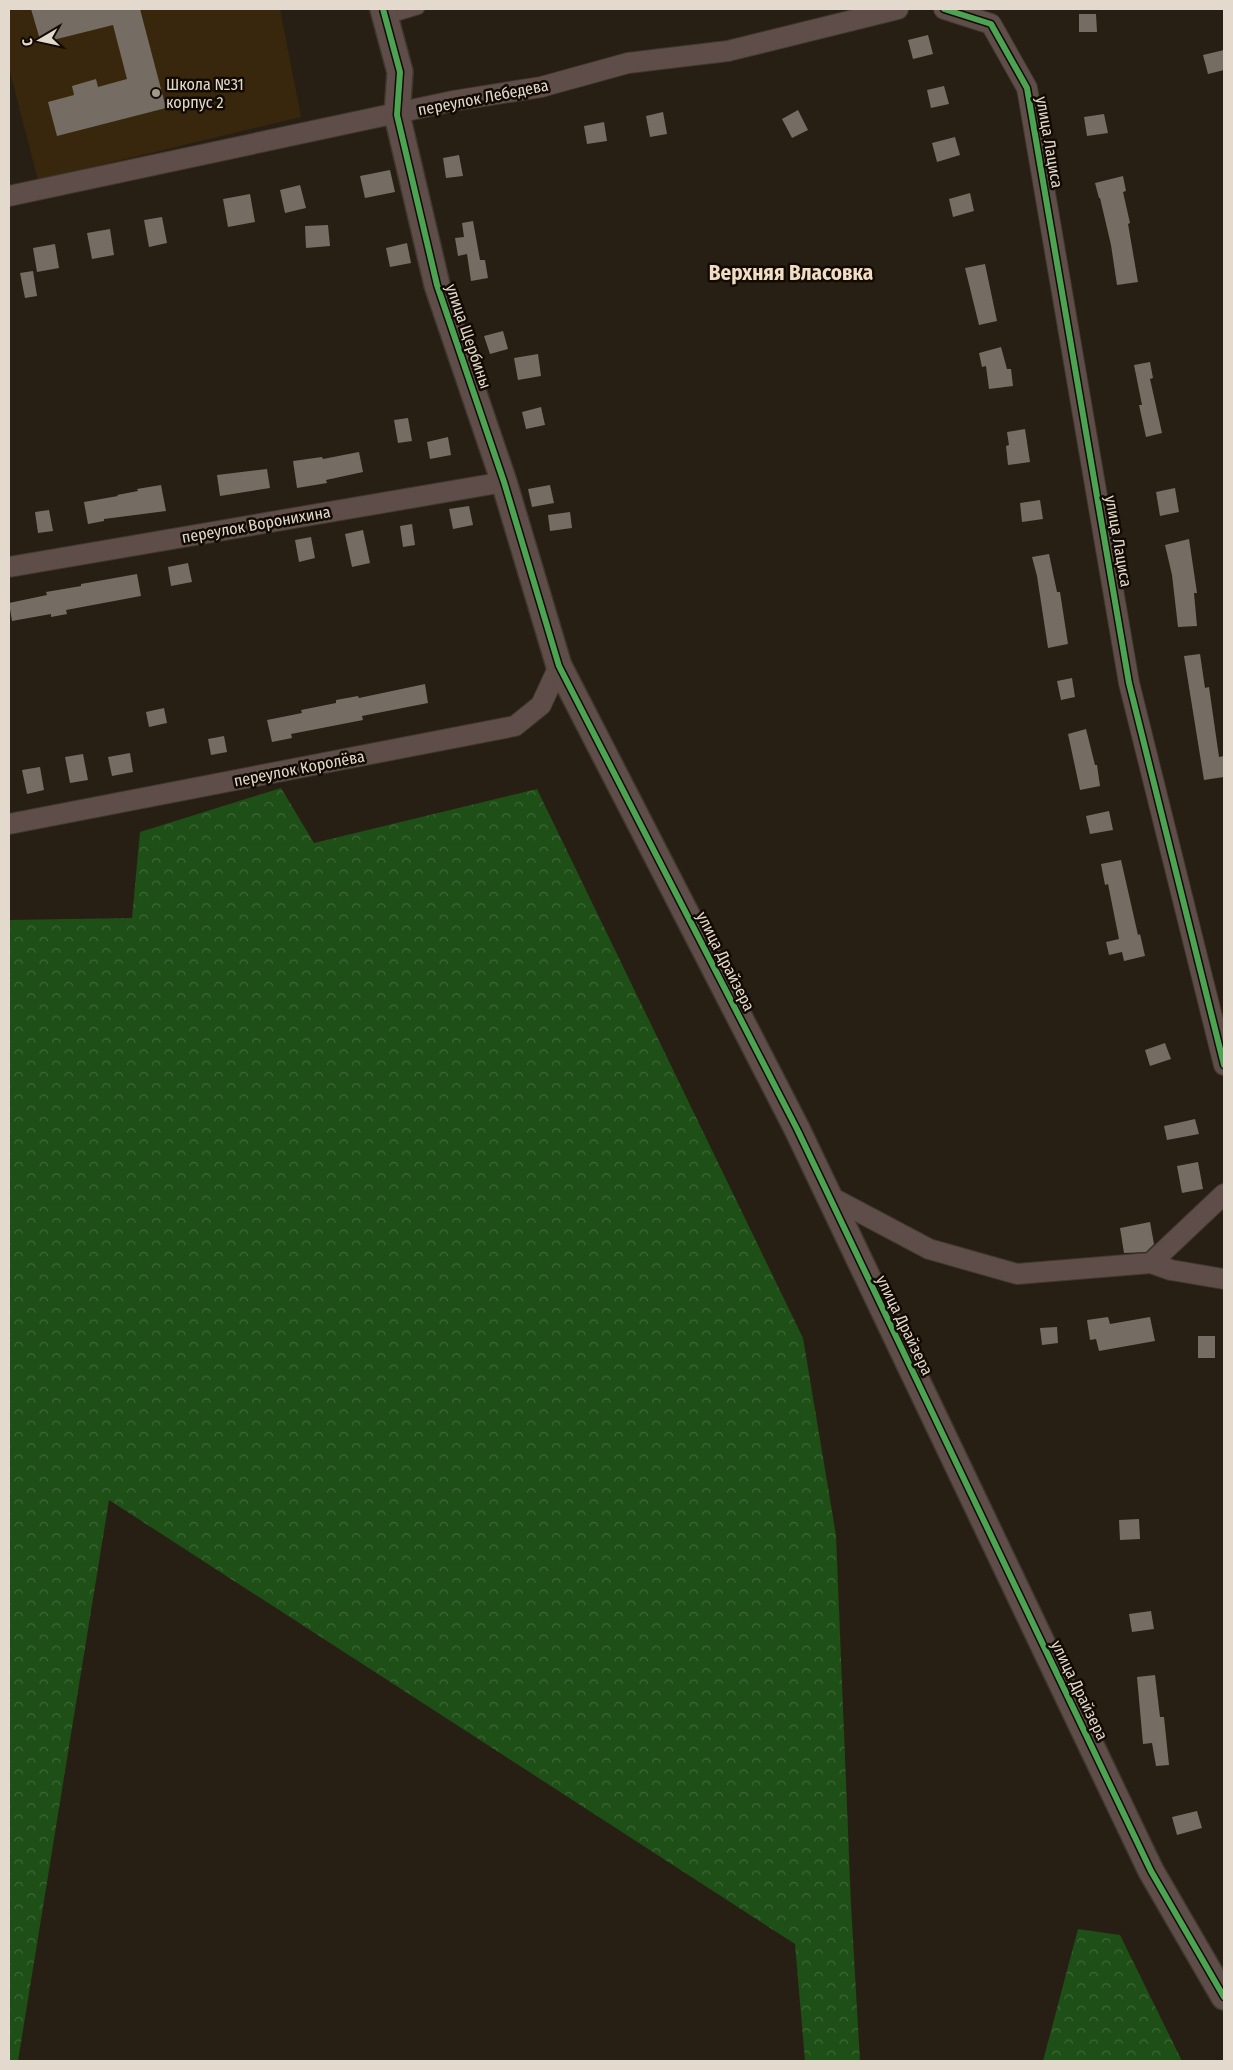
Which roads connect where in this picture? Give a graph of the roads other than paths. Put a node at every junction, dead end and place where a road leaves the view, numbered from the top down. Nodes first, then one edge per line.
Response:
1 (419, 9) edge
2 (898, 9) edge
3 (944, 9) edge
4 (384, 14) edge
5 (397, 115) junction
6 (9, 196) edge
7 (504, 482) junction
8 (9, 567) edge
9 (559, 666) junction
10 (9, 824) edge
11 (1224, 1065) edge
12 (1224, 1194) edge
13 (829, 1196) junction
14 (1151, 1263) junction
15 (1224, 1279) edge
16 (1224, 1997) edge

1 - 4 lane
2 - 5 street, переулок Лебедева
3 - 11 street, улица Лациса
4 - 5 street, улица Щербины
5 - 6 street, переулок Лебедева
5 - 7 street, улица Щербины
7 - 8 street, переулок Воронихина
7 - 9 street, улица Щербины
9 - 10 street, переулок Королёва
9 - 13 street, улица Драйзера
12 - 14 street
13 - 14 street
13 - 16 street, улица Драйзера
14 - 15 street

